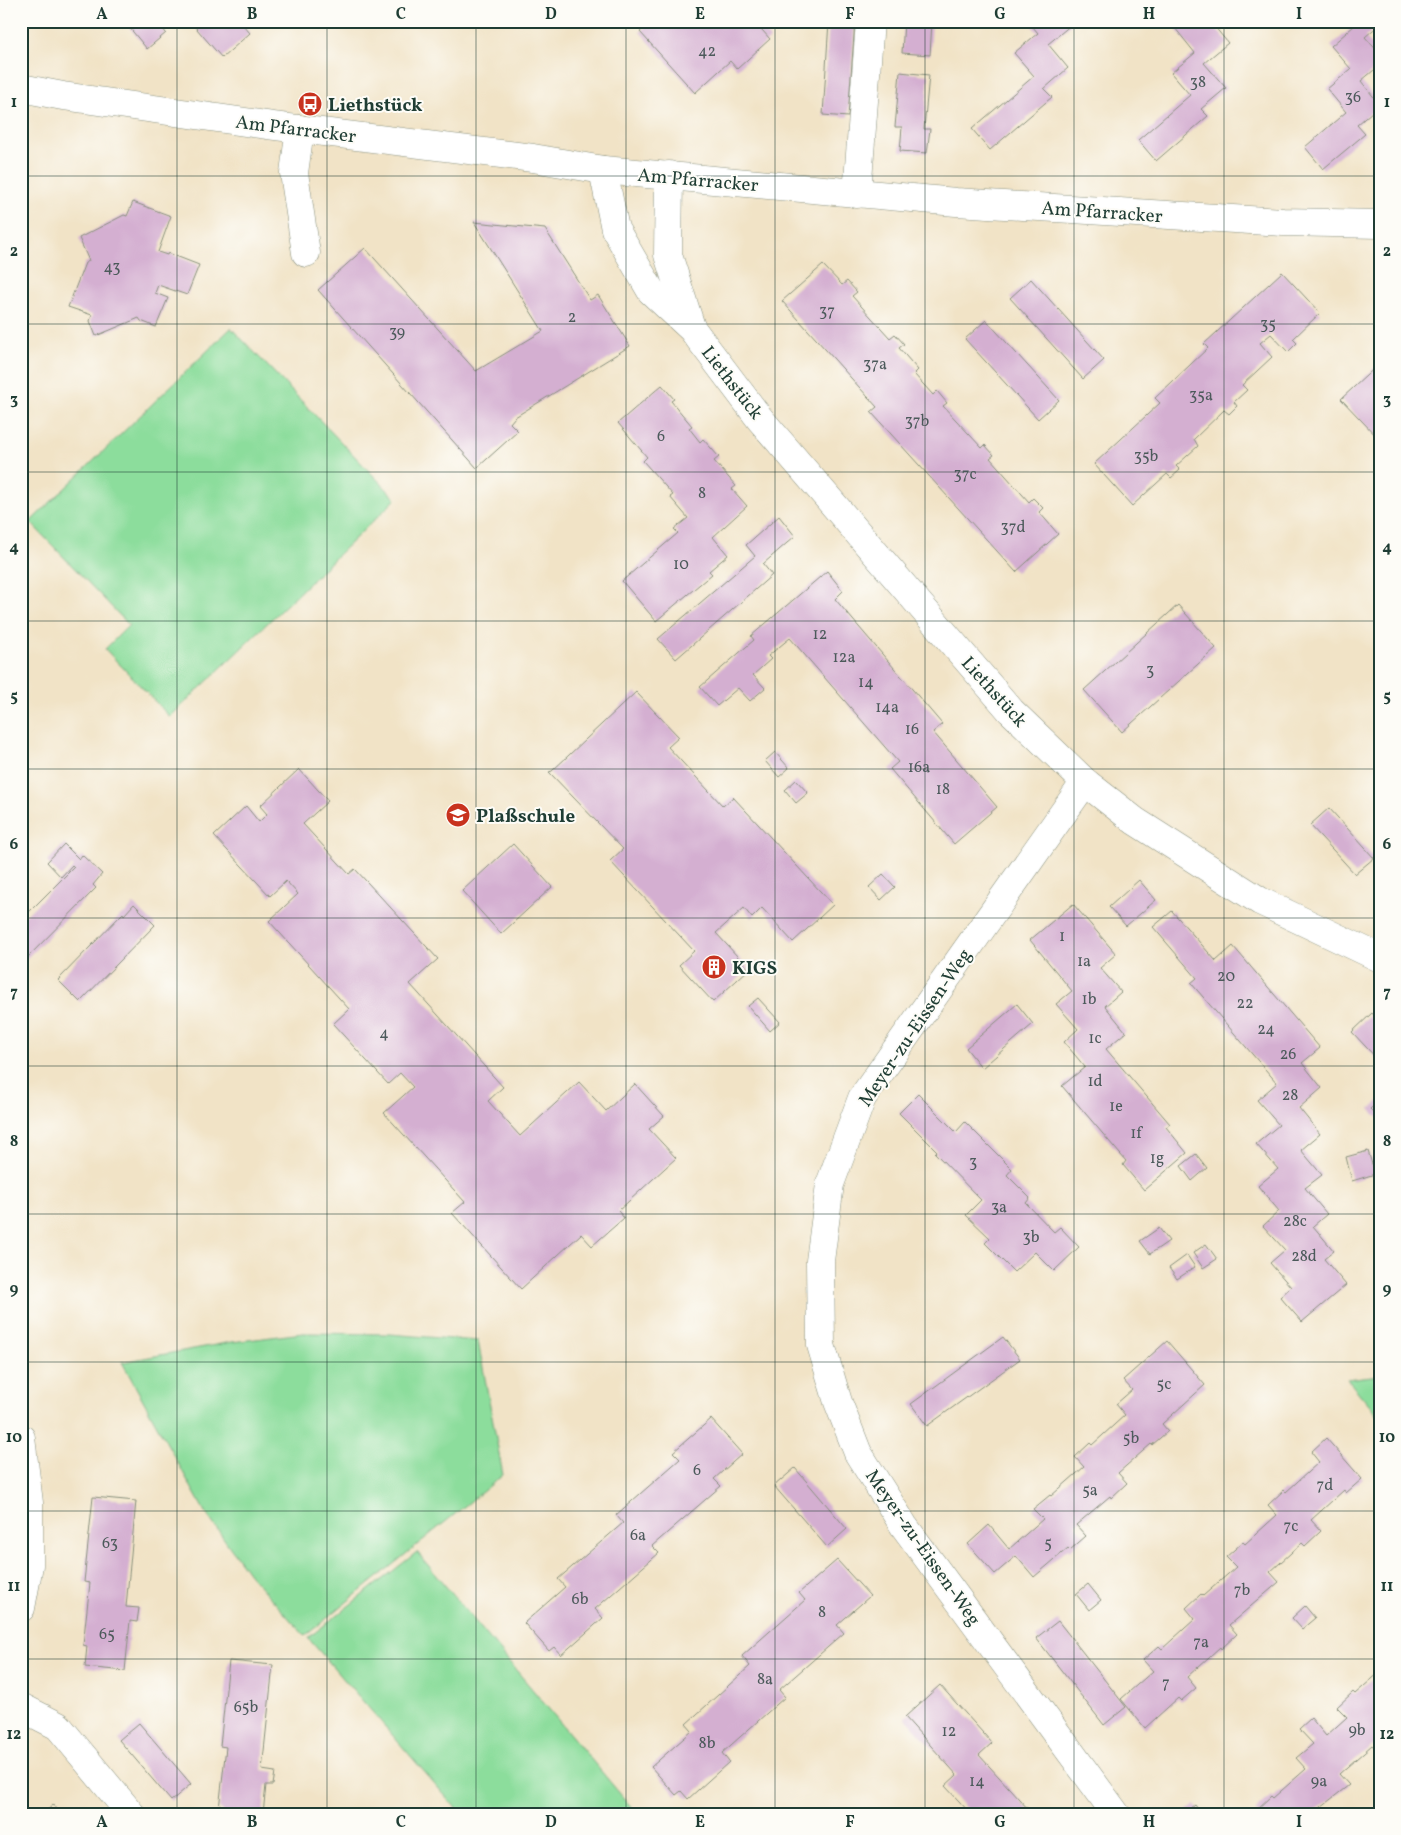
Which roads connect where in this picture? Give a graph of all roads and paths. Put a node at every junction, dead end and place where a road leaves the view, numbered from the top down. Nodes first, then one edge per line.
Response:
1 (870, 21) edge
2 (21, 88) edge
3 (300, 129) junction
4 (603, 170) junction
5 (669, 175) junction
6 (857, 194) junction
7 (1380, 224) edge
8 (306, 252) dead end
9 (692, 329) junction
10 (1085, 782) junction
11 (1380, 958) edge
12 (21, 1438) edge
13 (21, 1608) edge
14 (21, 1707) edge
15 (131, 1814) edge
16 (1116, 1814) edge

1 - 6 street
2 - 3 street, Am Pfarracker
3 - 4 street, Am Pfarracker
3 - 8 street
4 - 5 street, Am Pfarracker
4 - 9 street, Liethstück
5 - 6 street, Am Pfarracker
5 - 9 street, Liethstück
6 - 7 street, Am Pfarracker
9 - 10 street, Liethstück
10 - 11 street, Liethstück
10 - 16 street, Meyer-zu-Eissen-Weg
12 - 13 street
14 - 15 street

